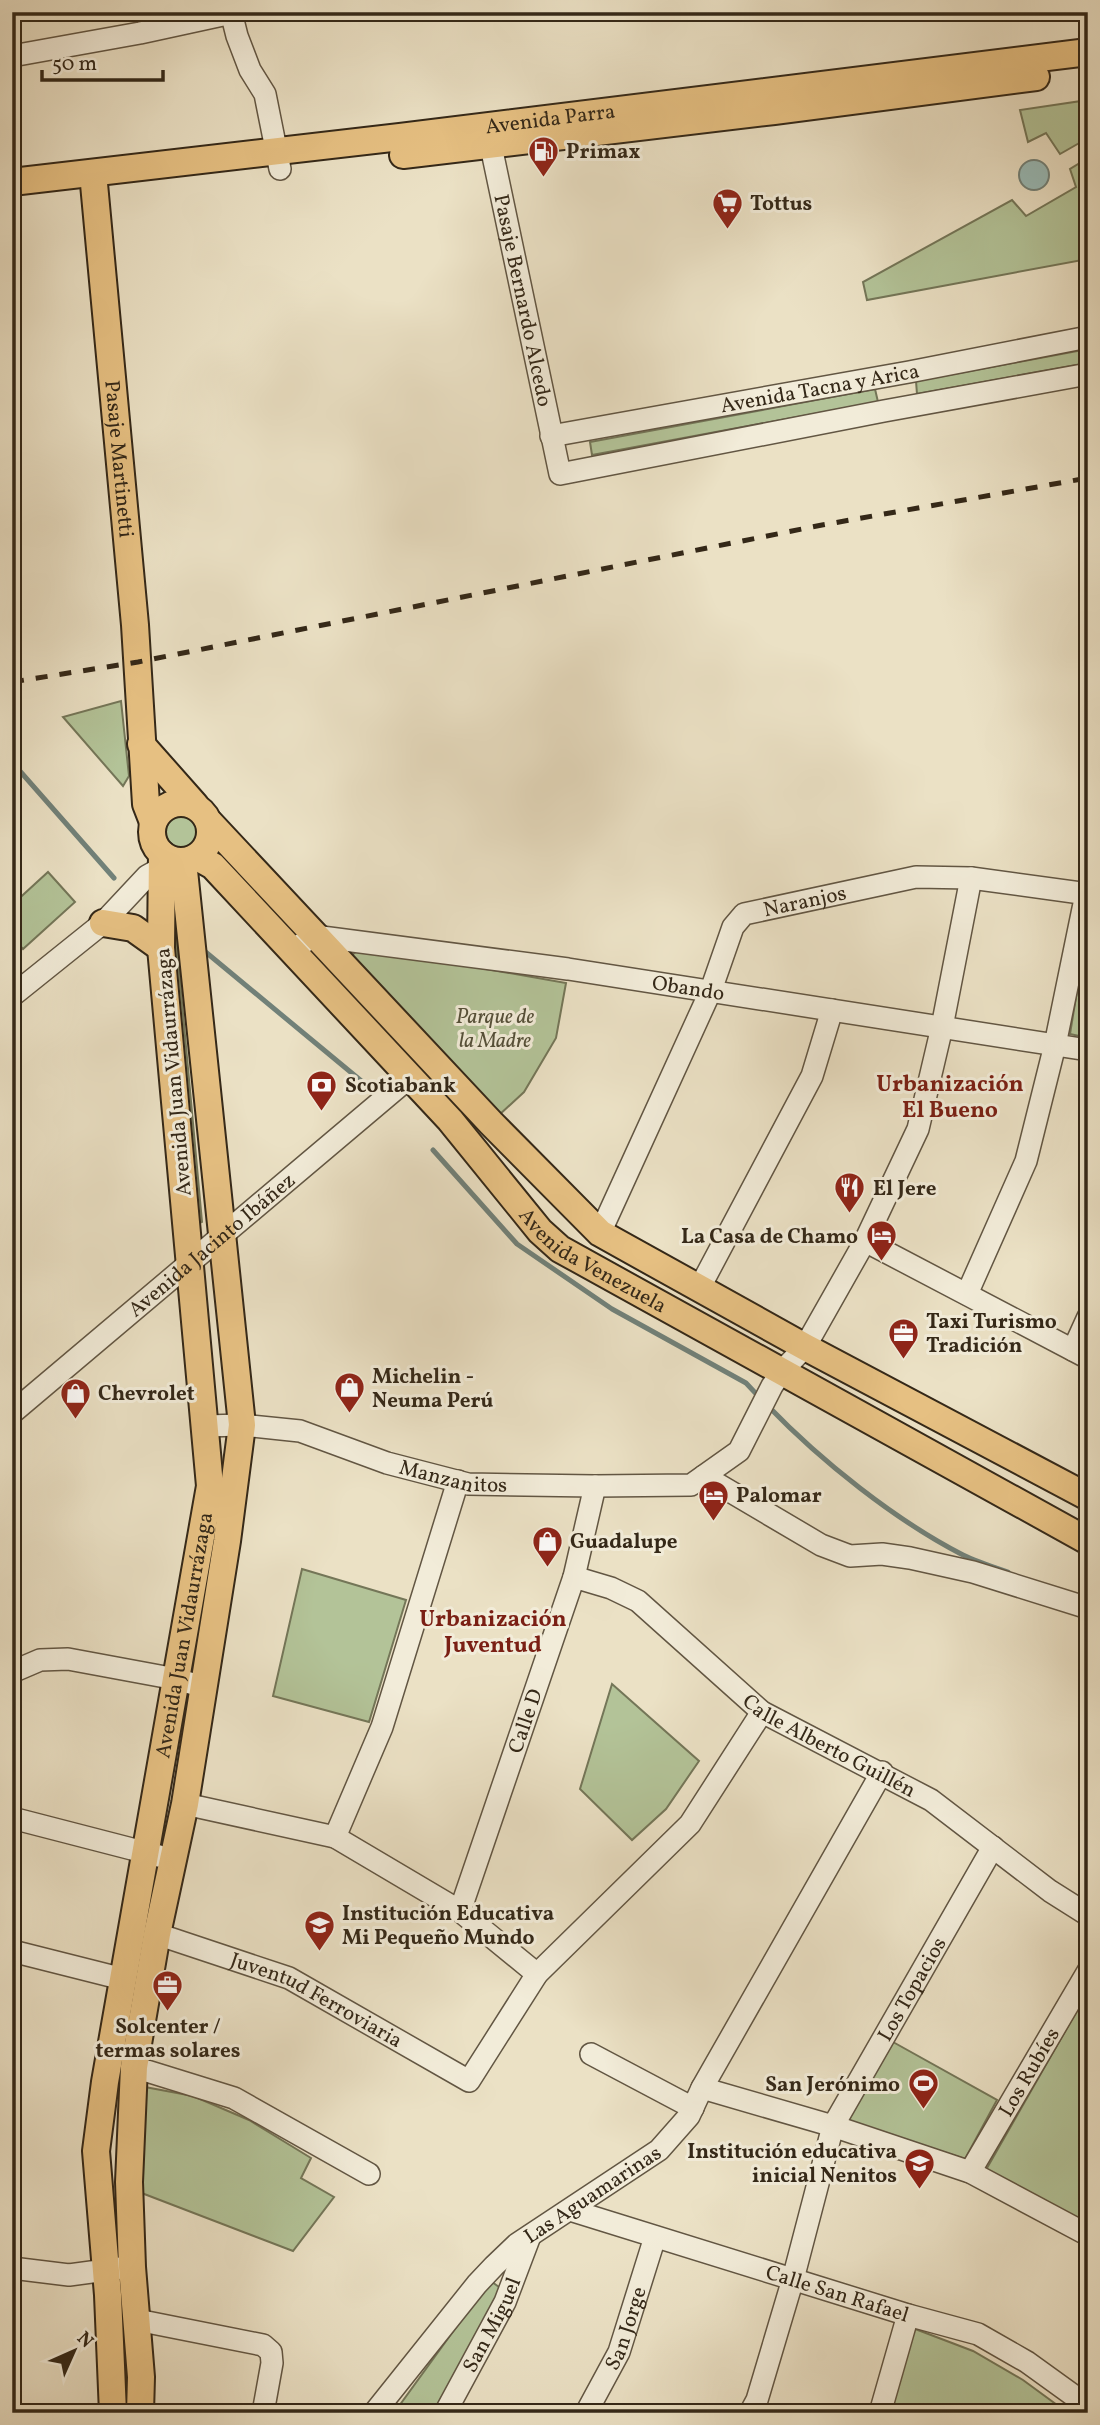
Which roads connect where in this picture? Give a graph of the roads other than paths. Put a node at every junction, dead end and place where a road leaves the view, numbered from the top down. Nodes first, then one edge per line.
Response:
1 (231, 13) edge
2 (1088, 52) edge
3 (12, 56) edge
4 (1088, 71) edge
5 (488, 136) junction
6 (278, 160) junction
7 (12, 182) edge
8 (94, 182) junction
9 (12, 199) edge
10 (1088, 337) edge
11 (892, 374) junction
12 (1088, 374) edge
13 (899, 408) junction
14 (551, 436) junction
15 (560, 474) joint
16 (141, 744) junction
17 (202, 814) junction
18 (167, 855) junction
19 (971, 878) junction
20 (1087, 894) edge
21 (103, 922) junction
22 (303, 943) junction
23 (161, 948) junction
24 (711, 990) junction
25 (12, 996) edge
26 (832, 1010) junction
27 (942, 1027) junction
28 (1055, 1045) junction
29 (1088, 1051) edge
30 (410, 1077) junction
31 (214, 1158) junction
32 (181, 1161) junction
33 (600, 1233) junction
34 (222, 1236) junction
35 (865, 1241) junction
36 (190, 1263) junction
37 (700, 1287) junction
38 (967, 1294) junction
39 (1088, 1317) edge
40 (805, 1347) junction
41 (1080, 1354) edge
42 (777, 1379) junction
43 (12, 1413) edge
44 (242, 1425) junction
45 (205, 1426) junction
46 (704, 1476) junction
47 (458, 1481) junction
48 (595, 1486) junction
49 (1088, 1497) edge
50 (1088, 1541) edge
51 (574, 1577) junction
52 (1088, 1608) edge
53 (12, 1672) edge
54 (176, 1679) junction
55 (204, 1687) junction
56 (762, 1712) junction
57 (882, 1772) junction
58 (185, 1804) junction
59 (12, 1818) edge
60 (335, 1837) junction
61 (993, 1847) junction
62 (145, 1853) junction
63 (173, 1860) junction
64 (460, 1911) junction
65 (1088, 1915) edge
66 (158, 1934) junction
67 (12, 1951) edge
68 (1088, 1971) edge
69 (537, 1974) junction
70 (123, 1979) junction
71 (591, 2054) dead end
72 (134, 2067) junction
73 (702, 2088) junction
74 (693, 2108) junction
75 (833, 2126) junction
76 (970, 2172) junction
77 (369, 2174) dead end
78 (570, 2210) junction
79 (531, 2234) junction
80 (1088, 2235) edge
81 (655, 2237) junction
82 (12, 2268) edge
83 (119, 2268) junction
84 (793, 2279) junction
85 (908, 2315) junction
86 (137, 2320) junction
87 (1088, 2406) edge
88 (113, 2413) edge
89 (140, 2413) edge
90 (263, 2413) edge
91 (374, 2413) edge
92 (445, 2413) edge
93 (586, 2413) edge
94 (750, 2413) edge
95 (880, 2413) edge

1 - 3 street
1 - 6 street
2 - 5 main road, Avenida Parra
4 - 5 main road, Avenida Parra
5 - 6 main road, Avenida Parra
5 - 14 street, Pasaje Bernardo Alcedo
6 - 8 main road, Avenida Parra
7 - 8 main road, Avenida Parra
8 - 9 main road, Avenida Parra
8 - 16 main road, Pasaje Martinetti
10 - 11 street, Avenida Tacna y Arica
11 - 13 street
11 - 14 street, Avenida Tacna y Arica
12 - 13 street, Avenida Tacna y Arica
13 - 15 street, Avenida Tacna y Arica
14 - 15 street, Pasaje Bernardo Alcedo
16 - 17 main road
16 - 18 main road, Pasaje Martinetti
17 - 18 main road
17 - 18 main road
17 - 22 main road, Avenida Venezuela
18 - 21 street
18 - 22 main road, Avenida Venezuela
18 - 23 main road, Avenida Juan Vidaurrázaga
18 - 31 main road, Avenida Juan Vidaurrázaga
19 - 20 street, Naranjos
19 - 24 street, Naranjos
19 - 27 street, Manzanitos
20 - 28 street
21 - 23 main road
21 - 25 street
22 - 24 street, Obando
22 - 30 main road, Avenida Venezuela
22 - 33 main road, Avenida Venezuela
23 - 32 main road, Avenida Juan Vidaurrázaga
24 - 26 street, Obando
24 - 33 street, Naranjos
26 - 27 street, Obando
26 - 37 street
27 - 28 street, Obando
27 - 35 street, Manzanitos
28 - 29 street, Obando
28 - 38 street
30 - 34 street, Avenida Jacinto Ibáñez
30 - 42 main road, Avenida Venezuela
31 - 32 main road
31 - 34 main road, Avenida Juan Vidaurrázaga
32 - 36 main road, Avenida Juan Vidaurrázaga
33 - 37 main road, Avenida Venezuela
34 - 36 street, Avenida Jacinto Ibáñez
34 - 44 main road, Avenida Juan Vidaurrázaga
35 - 38 street
35 - 40 street, Manzanitos
36 - 43 street, Avenida Jacinto Ibáñez
36 - 45 main road, Avenida Juan Vidaurrázaga
37 - 40 main road, Avenida Venezuela
38 - 41 street
39 - 41 street
40 - 42 street, Manzanitos
40 - 49 main road, Avenida Venezuela
42 - 46 street, Manzanitos
42 - 50 main road, Avenida Venezuela
44 - 45 street, Manzanitos
44 - 47 street, Manzanitos
44 - 55 main road, Avenida Juan Vidaurrázaga
45 - 54 main road, Avenida Juan Vidaurrázaga
46 - 48 street, Manzanitos
46 - 52 street
47 - 48 street, Manzanitos
47 - 60 street
48 - 51 street, Calle D
51 - 56 street, Calle Alberto Guillén
51 - 64 street, Calle D
53 - 54 street
54 - 55 street
54 - 62 main road, Avenida Juan Vidaurrázaga
55 - 58 main road, Avenida Juan Vidaurrázaga
56 - 57 street, Calle Alberto Guillén
56 - 69 street
57 - 61 street, Calle Alberto Guillén
57 - 73 street, Las Aguamarinas
58 - 60 street
58 - 63 main road, Avenida Juan Vidaurrázaga
59 - 62 street
60 - 64 street
61 - 65 street, Calle Alberto Guillén
61 - 75 street, Los Topacios
62 - 63 street
62 - 70 main road, Avenida Juan Vidaurrázaga
63 - 66 main road, Avenida Juan Vidaurrázaga
64 - 69 street
66 - 69 street, Juventud Ferroviaria
66 - 72 main road, Avenida Juan Vidaurrázaga
67 - 70 street
68 - 76 street, Los Rubíes
70 - 83 main road, Avenida Juan Vidaurrázaga
71 - 74 street
72 - 77 street
72 - 83 main road, Avenida Juan Vidaurrázaga
73 - 74 street, Las Aguamarinas
73 - 75 street
74 - 78 street, Las Aguamarinas
75 - 76 street
75 - 84 street, Los Topacios
76 - 80 street
78 - 79 street, Las Aguamarinas
78 - 81 street, Calle San Rafael
79 - 91 street, Las Aguamarinas
79 - 92 street, San Miguel
81 - 84 street, Calle San Rafael
81 - 93 street, San Jorge
82 - 83 street
83 - 86 main road, Avenida Juan Vidaurrázaga
83 - 88 main road, Avenida Juan Vidaurrázaga
84 - 85 street, Calle San Rafael
84 - 94 street, Los Topacios
85 - 87 street, Calle San Rafael
85 - 95 street
86 - 89 main road, Avenida Juan Vidaurrázaga
86 - 90 street

